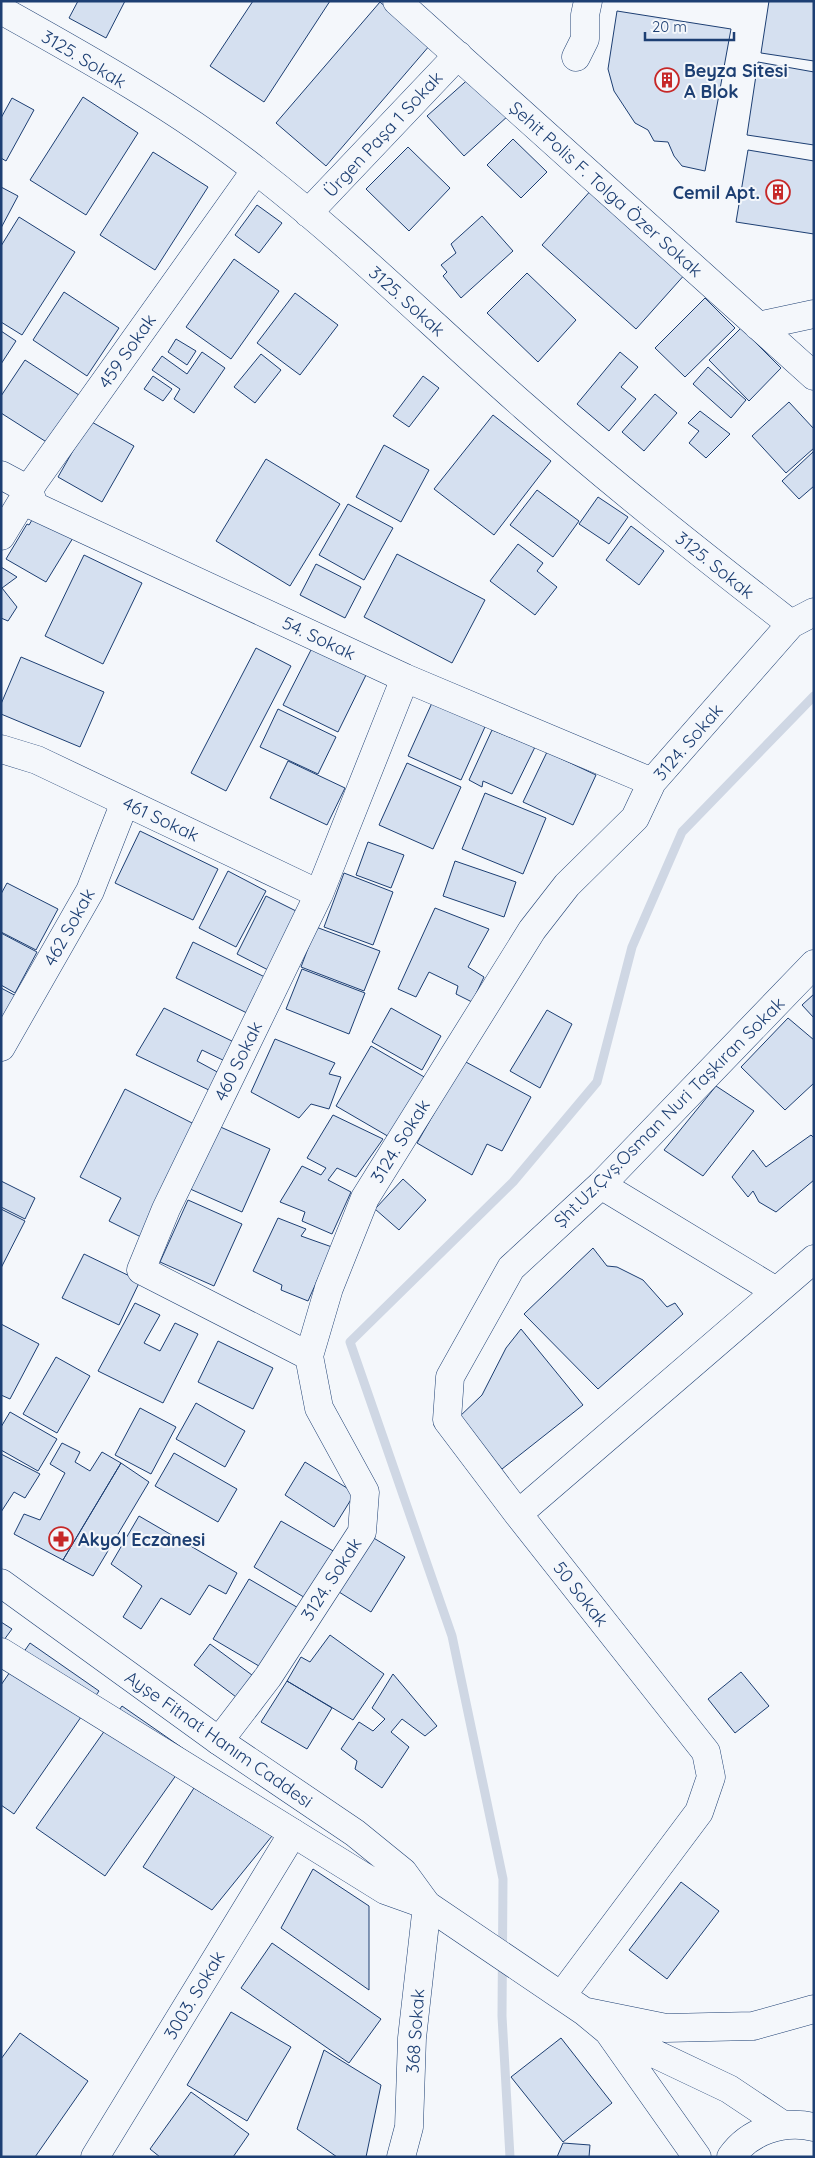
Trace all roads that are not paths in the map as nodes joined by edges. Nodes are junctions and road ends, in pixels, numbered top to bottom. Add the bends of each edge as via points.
1 (397, 1) edge
2 (588, 1) edge
3 (1, 10) edge
4 (458, 55) junction
5 (576, 57) dead end
6 (256, 170) junction
7 (308, 213) junction
8 (814, 314) edge
9 (758, 326) junction
10 (814, 376) edge
11 (1, 475) edge
12 (29, 490) junction
13 (1, 536) edge
14 (802, 618) edge
15 (405, 678) junction
16 (1, 748) edge
17 (652, 782) junction
18 (125, 802) junction
19 (320, 894) junction
20 (814, 964) edge
21 (1, 1047) edge
22 (601, 1185) junction
23 (814, 1258) edge
24 (776, 1291) junction
25 (309, 1356) junction
26 (518, 1514) junction
27 (1, 1583) edge
28 (1, 1652) edge
29 (219, 1741) junction
30 (293, 1833) junction
31 (427, 1905) junction
32 (562, 1995) junction
33 (814, 2009) edge
34 (585, 2012) junction
35 (608, 2032) junction
36 (803, 2122) edge
37 (95, 2157) edge
38 (401, 2157) edge
39 (697, 2157) edge
40 (731, 2157) edge

1 - 4 street, Şehit Polis F. Tolga Özer Sokak
2 - 5 street via 585,39
3 - 6 street, 3125. Sokak via 170,110
4 - 7 street, Ürgen Paşa 1 Sokak
4 - 9 street, Şehit Polis F. Tolga Özer Sokak
6 - 7 street, 3125. Sokak
6 - 12 street, 459 Sokak
7 - 14 street, 3125. Sokak via 526,408 695,550
8 - 9 street
9 - 10 street, Şehit Polis F. Tolga Özer Sokak
11 - 12 street, 54. Sokak
12 - 13 street, 459 Sokak
12 - 15 street, 54. Sokak via 34,506
14 - 17 street, 3124. Sokak
15 - 17 street, 54. Sokak
15 - 19 street, 460 Sokak
16 - 18 street, 461 Sokak via 37,760
17 - 25 street, 3124. Sokak via 635,818 567,885 532,930 365,1198 329,1288
18 - 19 street, 461 Sokak
18 - 21 street, 462 Sokak via 90,891
19 - 25 street, 460 Sokak via 166,1209 141,1270
20 - 22 street, Şht.Uz.Çvş.Osman Nuri Taşkıran Sokak
22 - 24 street
22 - 26 street, Şht.Uz.Çvş.Osman Nuri Taşkıran Sokak via 511,1268 450,1377 448,1420
23 - 24 street
24 - 26 street
25 - 29 street, 3124. Sokak via 318,1408 366,1492 362,1532 268,1677
26 - 32 street, 50 Sokak via 706,1752 710,1777 699,1812
27 - 29 street, Ayşe Fitnat Hanım Caddesi
28 - 30 street, Ayşe Fitnat Hanım Caddesi
29 - 31 street, Ayşe Fitnat Hanım Caddesi via 355,1833 403,1872
30 - 31 street, Ayşe Fitnat Hanım Caddesi via 385,1890
30 - 37 street, 3003. Sokak
31 - 32 street, Ayşe Fitnat Hanım Caddesi
31 - 38 street, 368 Sokak via 412,2038 409,2127
32 - 34 street, Ayşe Fitnat Hanım Caddesi
33 - 34 street via 753,2026 666,2028
34 - 35 street, Ayşe Fitnat Hanım Caddesi
35 - 36 street, Ayşe Fitnat Hanım Caddesi
35 - 39 street, Ayşe Fitnat Hanım Caddesi
36 - 40 street via 758,2133 737,2148

